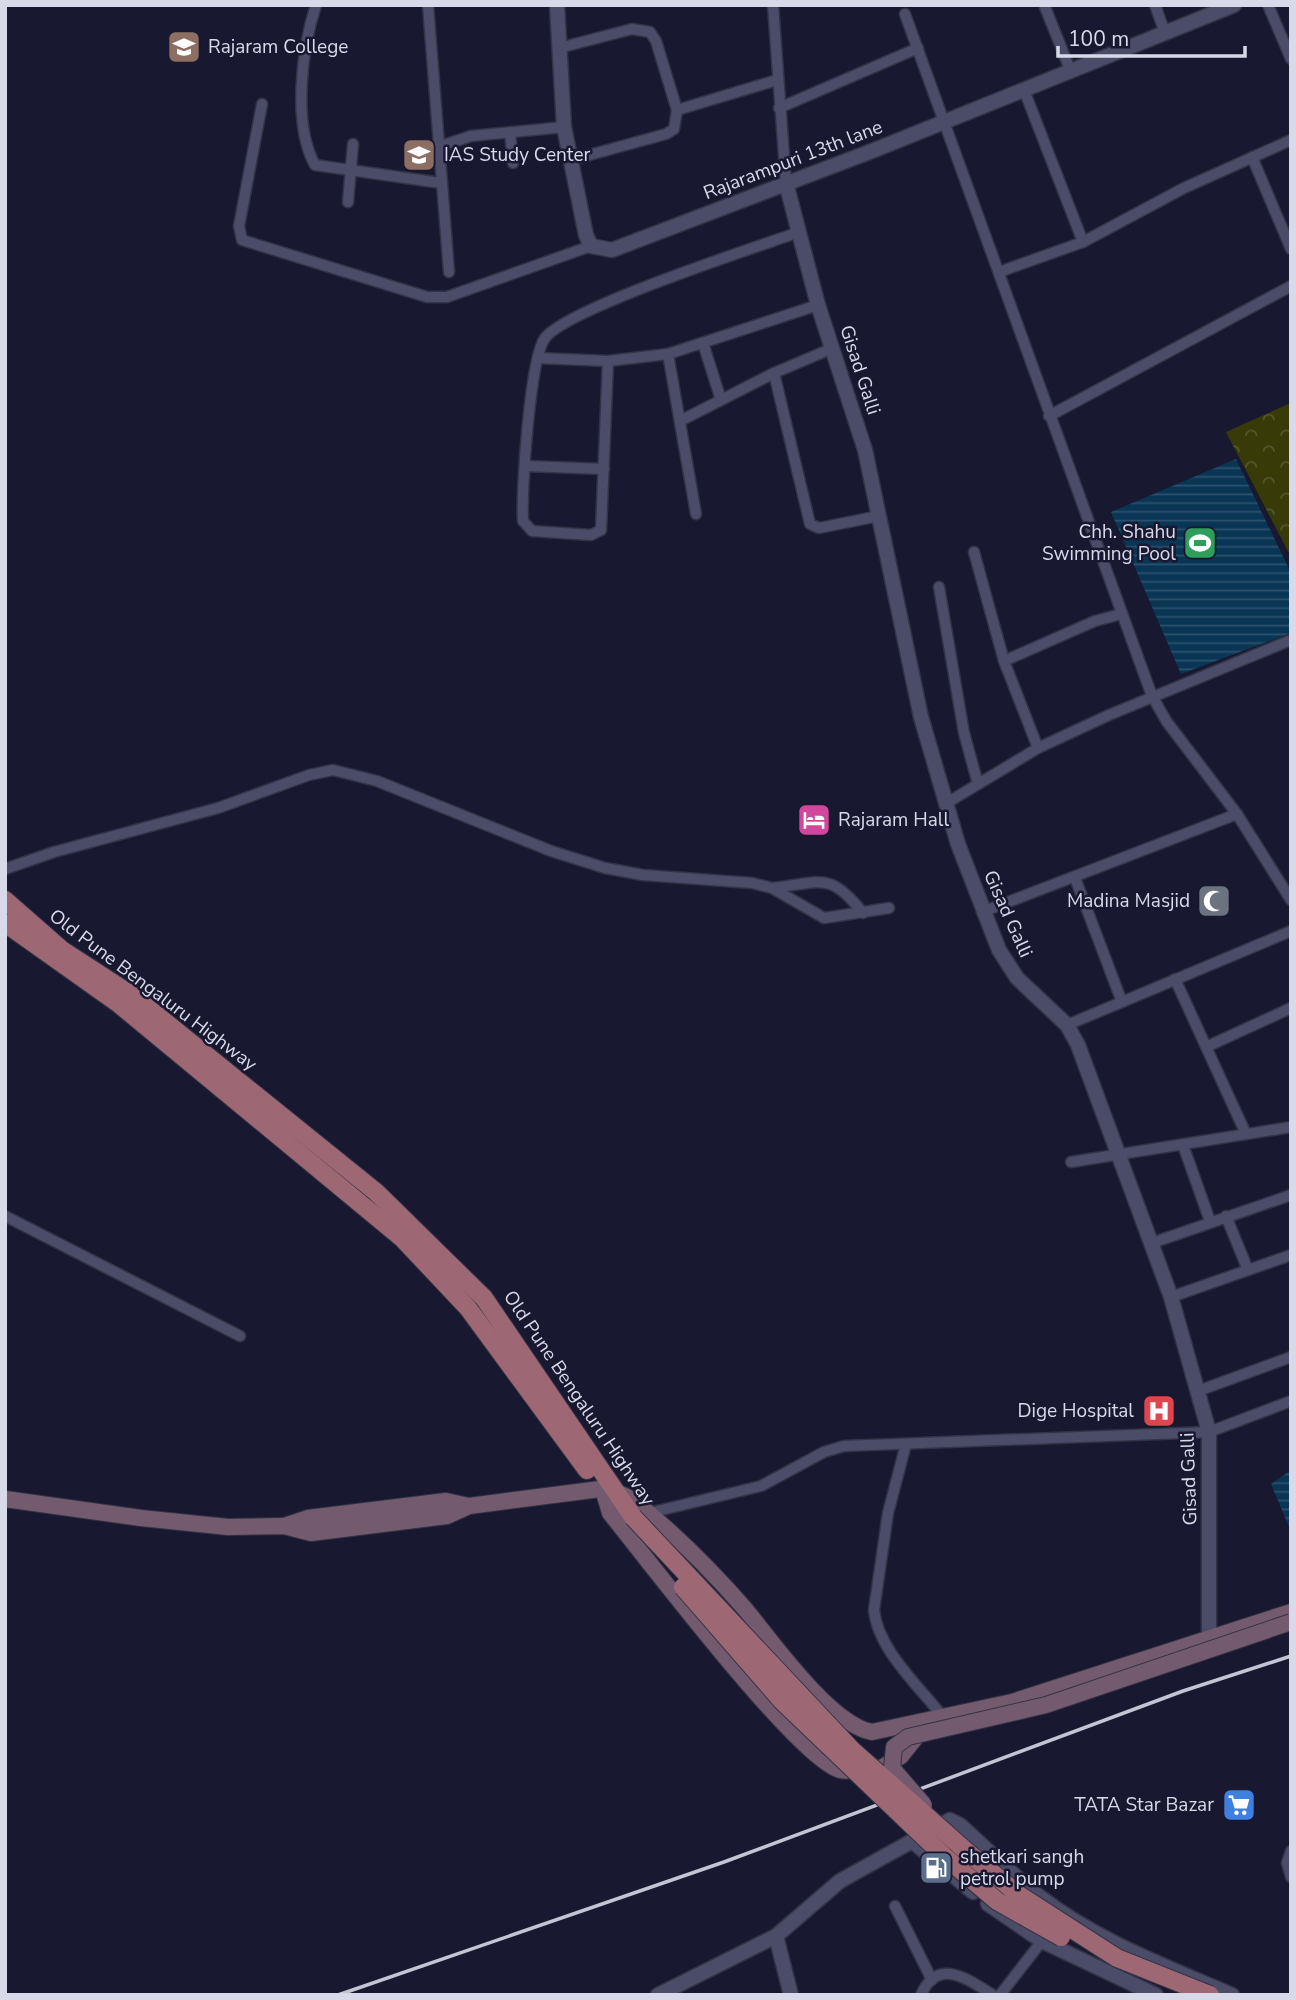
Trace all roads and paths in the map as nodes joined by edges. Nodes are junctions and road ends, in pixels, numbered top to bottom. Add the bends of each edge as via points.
1 (316, 5) edge
2 (428, 5) edge
3 (557, 5) edge
4 (772, 5) edge
5 (1155, 5) edge
6 (1234, 5) edge
7 (1268, 5) edge
8 (1045, 7) edge
9 (905, 14) dead end
10 (1165, 33) junction
11 (559, 48) junction
12 (918, 48) junction
13 (1291, 59) edge
14 (1071, 72) junction
15 (777, 80) junction
16 (1024, 90) junction
17 (262, 104) dead end
18 (779, 108) junction
19 (677, 110) junction
20 (944, 121) junction
21 (564, 127) junction
22 (510, 132) junction
23 (1291, 140) edge
24 (353, 144) dead end
25 (441, 146) junction
26 (1252, 157) junction
27 (571, 160) junction
28 (513, 163) dead end
29 (351, 170) junction
30 (441, 183) junction
31 (786, 183) junction
32 (348, 202) dead end
33 (799, 232) junction
34 (1083, 242) junction
35 (590, 246) junction
36 (1291, 249) edge
37 (449, 272) dead end
38 (999, 272) junction
39 (1291, 286) edge
40 (818, 305) junction
41 (703, 342) junction
42 (833, 348) junction
43 (668, 354) junction
44 (538, 358) junction
45 (608, 361) junction
46 (775, 373) junction
47 (721, 400) junction
48 (1049, 416) junction
49 (680, 421) junction
50 (525, 466) junction
51 (604, 470) junction
52 (696, 514) dead end
53 (878, 516) junction
54 (974, 552) dead end
55 (939, 587) dead end
56 (1121, 614) junction
57 (1291, 640) edge
58 (1004, 661) junction
59 (1152, 696) junction
60 (1038, 748) junction
61 (978, 784) junction
62 (946, 804) junction
63 (1237, 814) junction
64 (5, 869) edge
65 (1075, 878) junction
66 (772, 888) junction
67 (5, 900) edge
68 (1291, 900) edge
69 (889, 908) dead end
70 (982, 912) junction
71 (863, 913) junction
72 (6, 926) edge
73 (1291, 931) edge
74 (1175, 979) junction
75 (1122, 1002) junction
76 (1291, 1008) edge
77 (1067, 1025) junction
78 (1206, 1047) junction
79 (1291, 1127) edge
80 (1247, 1134) junction
81 (1183, 1145) junction
82 (1119, 1155) junction
83 (1071, 1162) dead end
84 (1291, 1195) edge
85 (5, 1216) edge
86 (1226, 1216) junction
87 (1210, 1221) junction
88 (1152, 1243) junction
89 (1291, 1255) edge
90 (1248, 1270) junction
91 (1171, 1297) junction
92 (240, 1336) dead end
93 (1291, 1357) edge
94 (1199, 1391) junction
95 (1291, 1401) edge
96 (1209, 1432) junction
97 (906, 1444) junction
98 (607, 1490) junction
99 (5, 1499) edge
100 (636, 1518) junction
101 (1291, 1612) edge
102 (1291, 1622) edge
103 (1209, 1637) junction
104 (936, 1718) junction
105 (931, 1821) junction
106 (912, 1841) junction
107 (1291, 1850) edge
108 (1291, 1877) edge
109 (895, 1906) dead end
110 (776, 1936) junction
111 (1042, 1941) junction
112 (932, 1980) junction
113 (658, 1995) edge
114 (791, 1995) edge
115 (921, 1995) edge
116 (993, 1995) edge
117 (1000, 1995) edge
118 (1156, 1995) edge
119 (1177, 1995) edge
120 (1210, 1995) edge
121 (1232, 1995) edge

1 - 29 street via 302,65 308,149 315,165
2 - 25 street
3 - 11 street
4 - 15 street
5 - 10 street
6 - 10 street, Rajarampuri 13th lane
7 - 13 street
8 - 14 street
9 - 12 street
10 - 14 street, Rajarampuri 13th lane
11 - 19 street via 632,29 650,32
11 - 21 street
12 - 18 street
12 - 20 street
14 - 16 street, Rajarampuri 13th lane
15 - 18 street
15 - 19 street
16 - 20 street, Rajarampuri 13th lane
16 - 34 street
17 - 35 street via 239,226 242,240 428,297 447,297
18 - 31 street
19 - 27 street via 674,129 666,134
20 - 31 street, Rajarampuri 13th lane
20 - 38 street
21 - 22 street
21 - 27 street
22 - 25 street via 471,136
22 - 28 street
23 - 26 street
24 - 29 street
25 - 30 street
26 - 34 street
26 - 36 street
27 - 35 street
29 - 30 street
29 - 32 street
30 - 37 street
31 - 33 street, Gisad Galli
31 - 35 street, Rajarampuri 13th lane via 625,248
33 - 40 street, Gisad Galli
33 - 44 street via 586,313 544,339
34 - 38 street
38 - 48 street
39 - 48 street
40 - 41 street
40 - 42 street, Gisad Galli
41 - 43 street
41 - 47 street
42 - 46 street
42 - 53 street, Gisad Galli via 865,450
43 - 45 street
43 - 49 street
44 - 45 street
44 - 50 street
45 - 51 street
46 - 47 street
46 - 53 street via 810,524 819,528
47 - 49 street
48 - 56 street
49 - 52 street
50 - 51 street
50 - 51 street via 522,513 526,527 591,535 603,524
53 - 62 street, Gisad Galli via 921,717
54 - 58 street
55 - 61 street via 964,733
56 - 58 street
56 - 59 street
57 - 59 street
58 - 60 street
59 - 60 street
59 - 63 street
60 - 61 street
61 - 62 street
62 - 70 street, Gisad Galli
63 - 65 street
63 - 68 street
64 - 66 street via 333,771 377,781 605,868
65 - 70 street
65 - 75 street
66 - 71 street via 824,918
66 - 71 street via 830,882 844,890
67 - 98 main road, Old Pune Bengaluru Highway via 62,950 133,996 376,1192 484,1298 587,1448
69 - 71 street
70 - 77 street, Gisad Galli via 1017,978
72 - 98 main road, Old Pune Bengaluru Highway via 119,1004 402,1238 468,1308
73 - 74 street
74 - 75 street
74 - 78 street
75 - 77 street
76 - 78 street
77 - 82 street, Gisad Galli
78 - 80 street
79 - 80 street
80 - 81 street
81 - 82 street
81 - 87 street
82 - 83 street
82 - 88 street, Gisad Galli
84 - 86 street
85 - 92 street
86 - 87 street
86 - 90 street
87 - 88 street
88 - 91 street, Gisad Galli
89 - 90 street
90 - 91 street
91 - 94 street, Gisad Galli
93 - 94 street
94 - 96 street, Gisad Galli
95 - 96 street
96 - 97 street
96 - 103 street, Gisad Galli
97 - 100 street via 844,1446 761,1486
97 - 104 street via 888,1513 875,1624
98 - 99 main road via 469,1506 446,1501 308,1518 284,1526 228,1527
98 - 100 main road, Old Pune Bengaluru Highway
98 - 104 main road via 610,1513 757,1695 824,1761 841,1770 883,1768
100 - 104 main road via 689,1548 798,1674 848,1723 872,1732
100 - 105 main road, Old Pune Bengaluru Highway, bridge via 852,1750
100 - 119 main road, Old Pune Bengaluru Highway, bridge via 782,1701 945,1857 997,1901 1109,1965
101 - 103 main road
102 - 105 main road, bridge via 1046,1705 908,1737 894,1747 892,1768 924,1805
103 - 104 main road via 1012,1702
105 - 120 main road, Old Pune Bengaluru Highway, bridge via 1061,1925 1117,1958
106 - 110 street via 840,1881
106 - 111 street via 986,1903
106 - 121 street via 944,1821 954,1822 1042,1898 1117,1945
107 - 108 street via 1287,1863
109 - 112 street
110 - 113 street
110 - 114 street
111 - 117 street
111 - 118 street
112 - 115 street
112 - 116 street via 960,1974

